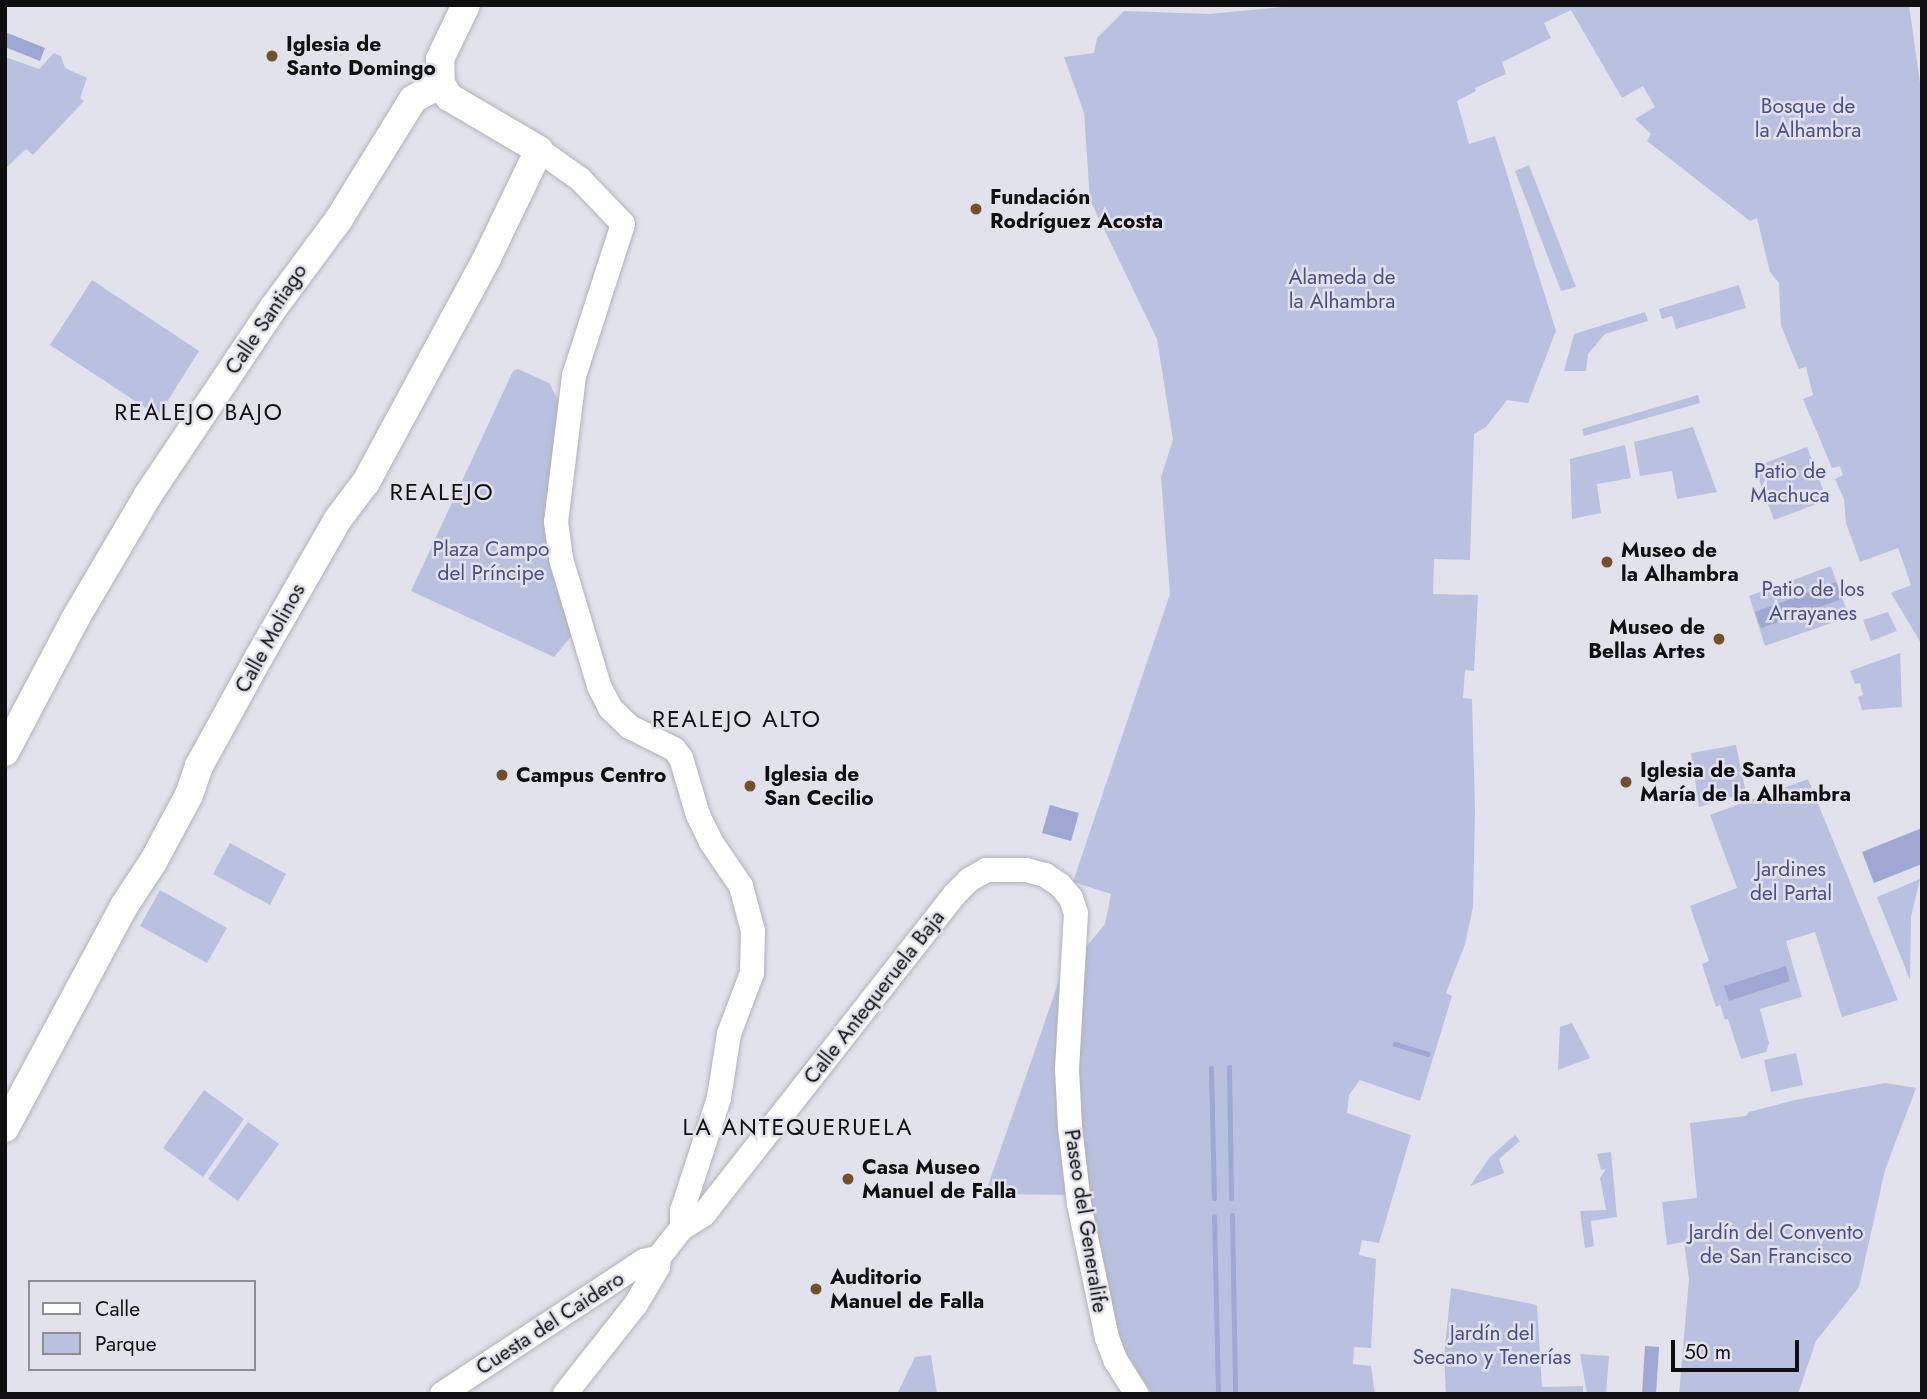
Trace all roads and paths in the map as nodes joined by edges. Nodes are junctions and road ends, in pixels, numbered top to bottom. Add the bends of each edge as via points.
1 (466, 5) edge
2 (441, 84) junction
3 (539, 150) junction
4 (5, 752) edge
5 (1076, 914) joint
6 (5, 1128) edge
7 (682, 1228) junction
8 (659, 1257) junction
9 (442, 1394) edge
10 (565, 1394) edge
11 (1137, 1394) edge

1 - 2 main road via 440,59
2 - 3 main road via 449,97
2 - 4 main road, Calle Santiago via 413,99 339,219 148,495
3 - 6 main road, Calle Molinos via 486,260 366,482 338,519 265,646 153,862 124,906
3 - 7 street via 580,179 623,224 575,369 556,522 561,559 610,708 630,727 662,741 681,758 698,815 741,886 753,931 752,973 729,1034 719,1098 682,1211
5 - 7 street, Calle Antequeruela Baja via 1071,898 1045,875 1006,868 986,870 969,880 704,1213
5 - 11 street, Paseo del Generalife via 1067,1069 1079,1204 1107,1338
7 - 8 street, Calle Antequeruela Baja
8 - 9 street, Cuesta del Caidero via 644,1261
8 - 10 street via 636,1304

